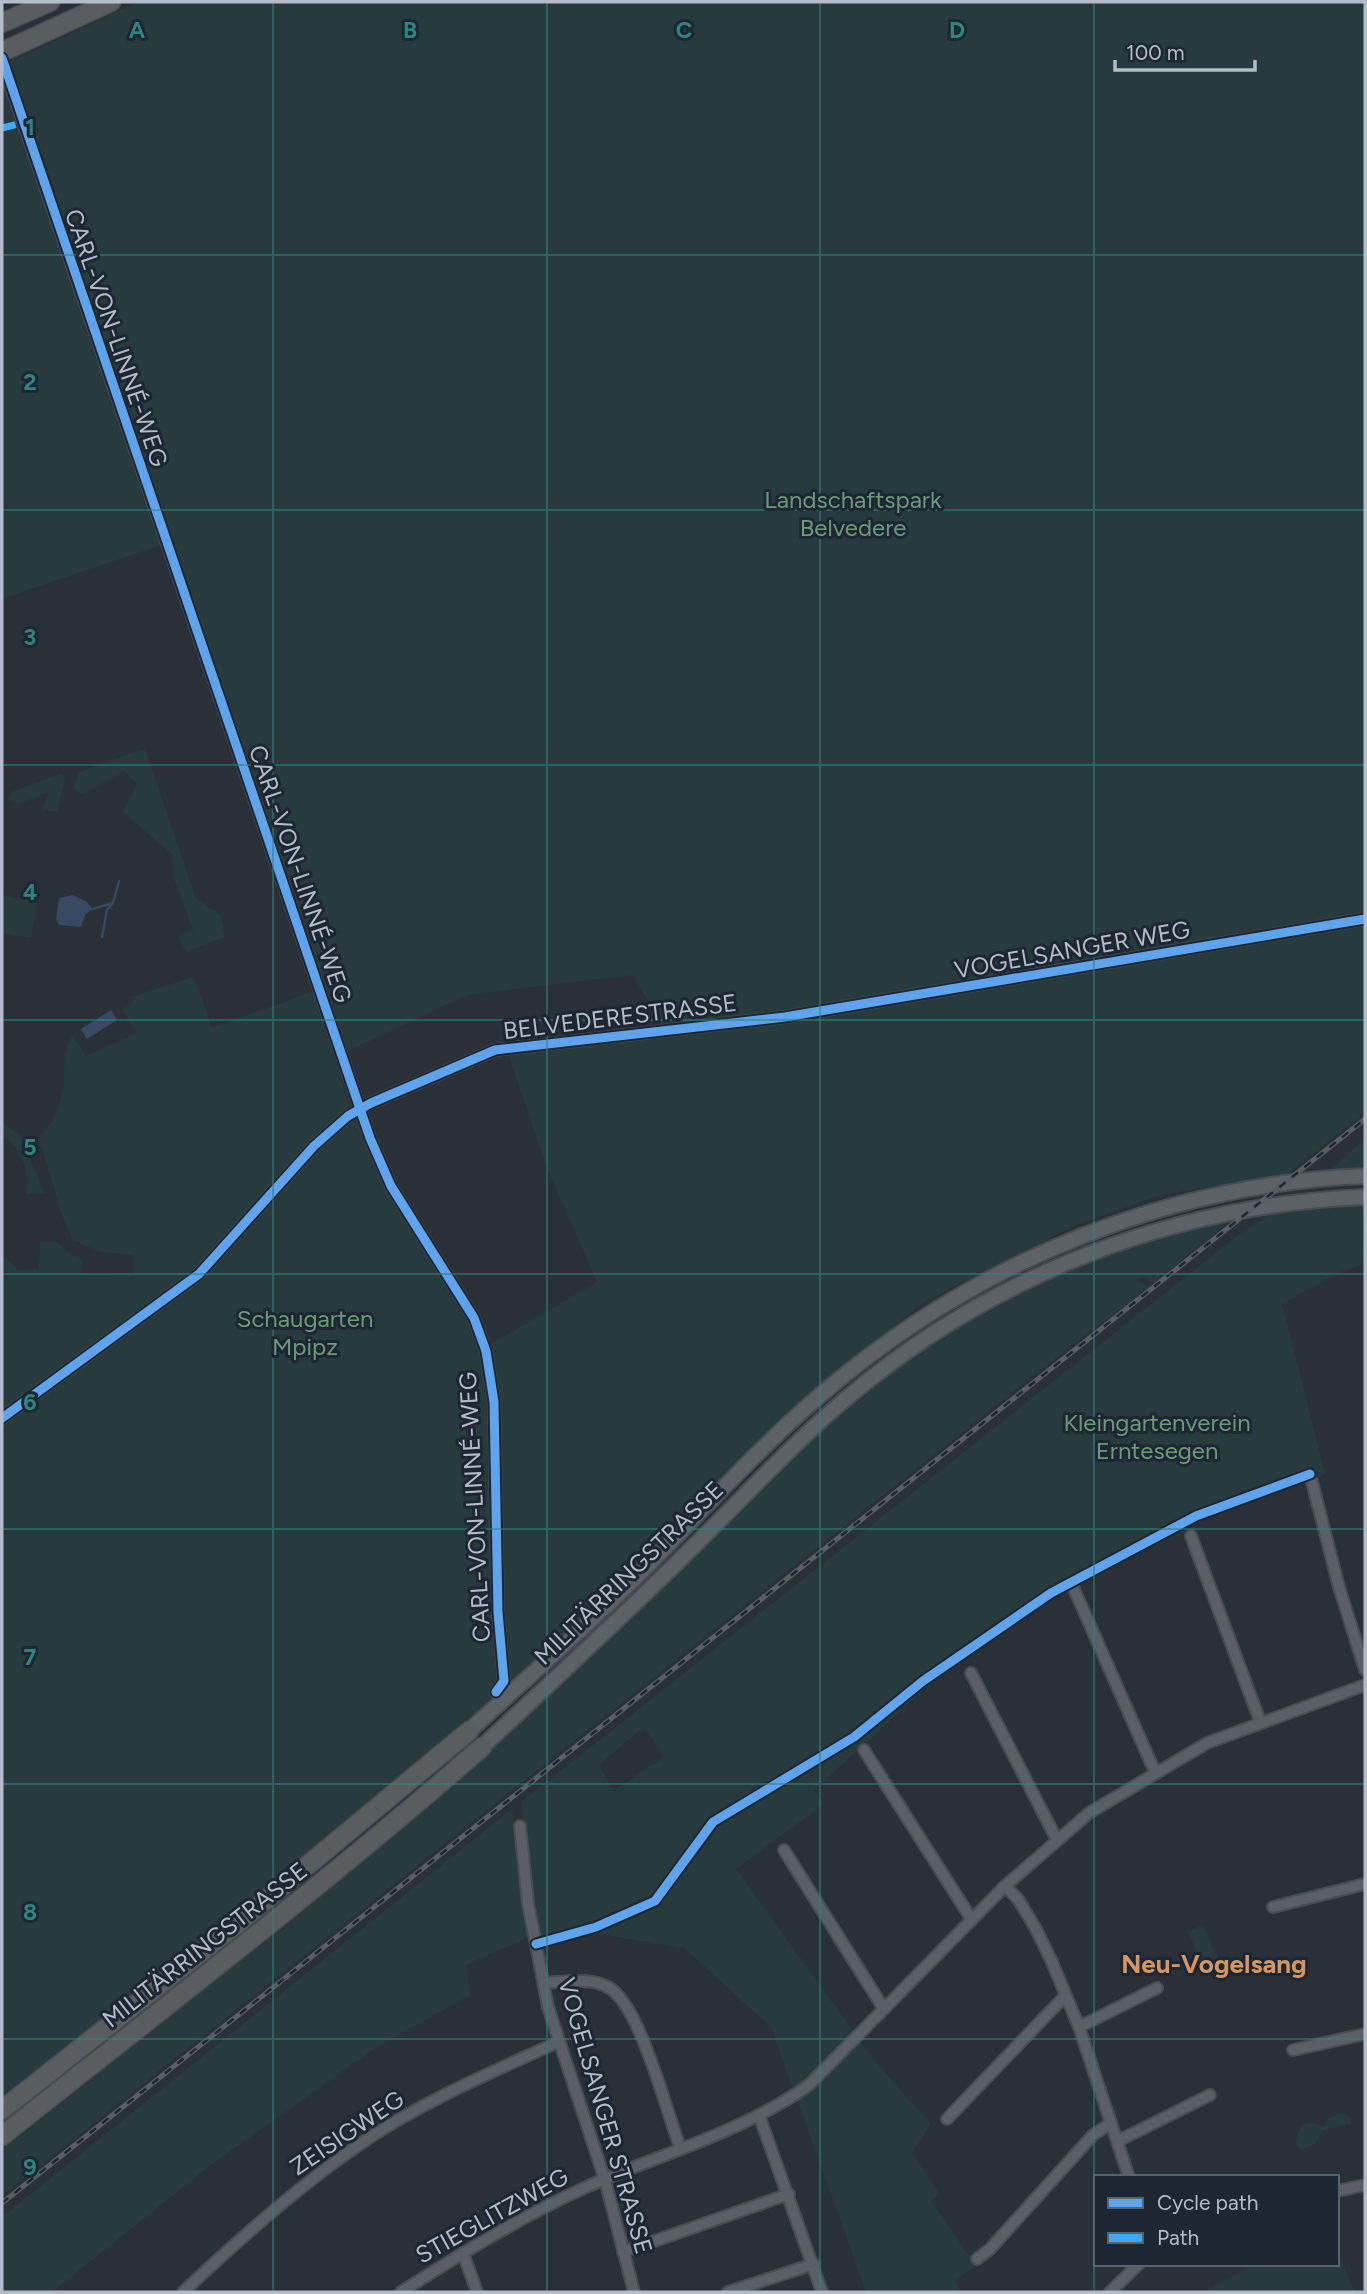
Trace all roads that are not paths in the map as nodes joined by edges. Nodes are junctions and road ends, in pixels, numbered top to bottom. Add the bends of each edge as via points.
1 (50, 2) edge
2 (111, 2) edge
3 (2, 23) edge
4 (3, 59) edge
5 (1365, 919) edge
6 (785, 1017) joint
7 (360, 1108) junction
8 (1365, 1176) edge
9 (1365, 1196) edge
10 (2, 1418) edge
11 (1312, 1482) dead end
12 (1191, 1536) dead end
13 (1074, 1589) dead end
14 (1365, 1670) edge
15 (971, 1673) dead end
16 (1365, 1685) edge
17 (496, 1692) dead end
18 (1260, 1721) junction
19 (469, 1731) joint
20 (482, 1747) joint
21 (864, 1750) dead end
22 (1155, 1772) junction
23 (520, 1826) dead end
24 (1057, 1840) junction
25 (784, 1850) dead end
26 (1365, 1884) edge
27 (1005, 1886) junction
28 (1273, 1907) dead end
29 (972, 1920) junction
30 (544, 1983) junction
31 (1157, 1987) dead end
32 (1064, 1997) junction
33 (884, 2009) junction
34 (1079, 2027) junction
35 (1365, 2034) edge
36 (558, 2042) junction
37 (1293, 2050) dead end
38 (1210, 2095) dead end
39 (2, 2110) edge
40 (759, 2115) junction
41 (947, 2119) dead end
42 (1111, 2123) junction
43 (2, 2136) edge
44 (1118, 2141) junction
45 (680, 2147) junction
46 (1128, 2175) edge
47 (605, 2180) junction
48 (1365, 2185) edge
49 (1339, 2191) edge
50 (789, 2194) junction
51 (623, 2252) junction
52 (463, 2253) junction
53 (977, 2259) dead end
54 (814, 2264) junction
55 (1137, 2266) edge
56 (183, 2292) edge
57 (401, 2292) edge
58 (477, 2292) edge
59 (634, 2292) edge
60 (728, 2292) edge
61 (822, 2292) edge
62 (1110, 2292) edge

1 - 3 highway
2 - 4 highway
4 - 7 street, CARL-VON-LINNÉ-WEG
5 - 6 street, VOGELSANGER WEG
6 - 7 street, BELVEDERESTRASSE via 495,1050
7 - 10 street, BELVEDERESTRASSE via 322,1139 199,1274
7 - 17 street, CARL-VON-LINNÉ-WEG via 391,1186 474,1318 486,1351 494,1402 498,1612 504,1681
8 - 19 main road, MILITÄRRINGSTRASSE via 1266,1185 1137,1216 1033,1255 924,1316 790,1423 624,1589
9 - 20 main road, MILITÄRRINGSTRASSE via 1262,1205 1142,1234 1039,1273 933,1332 821,1421
11 - 14 street
12 - 18 street
13 - 22 street
15 - 24 street
16 - 18 street, STIEGLITZWEG
18 - 22 street, STIEGLITZWEG
19 - 39 highway, MILITÄRRINGSTRASSE via 236,1925
20 - 43 highway, MILITÄRRINGSTRASSE via 253,1940
21 - 29 street
22 - 24 street, STIEGLITZWEG via 1089,1813
23 - 30 street, VOGELSANGER STRASSE via 528,1903
24 - 27 street, STIEGLITZWEG
25 - 33 street
26 - 28 street
27 - 29 street, STIEGLITZWEG
27 - 32 street via 1036,1929
29 - 33 street, STIEGLITZWEG
30 - 36 street, VOGELSANGER STRASSE
30 - 45 street via 600,1983 620,1997 638,2028
31 - 34 street
32 - 34 street
32 - 41 street
33 - 40 street, STIEGLITZWEG via 809,2085
34 - 42 street
35 - 37 street
36 - 47 street, VOGELSANGER STRASSE
36 - 56 street, ZEISIGWEG via 470,2082 373,2135 262,2220
38 - 44 street
40 - 45 street, STIEGLITZWEG
40 - 50 street
42 - 44 street
42 - 53 street via 1093,2135
44 - 46 street
45 - 47 street, STIEGLITZWEG
47 - 51 street, VOGELSANGER STRASSE
47 - 52 street, STIEGLITZWEG via 552,2203
48 - 49 street
50 - 51 street
50 - 54 street
51 - 59 street, VOGELSANGER STRASSE
52 - 57 street, STIEGLITZWEG
52 - 58 street
54 - 60 street
54 - 61 street
55 - 62 street

